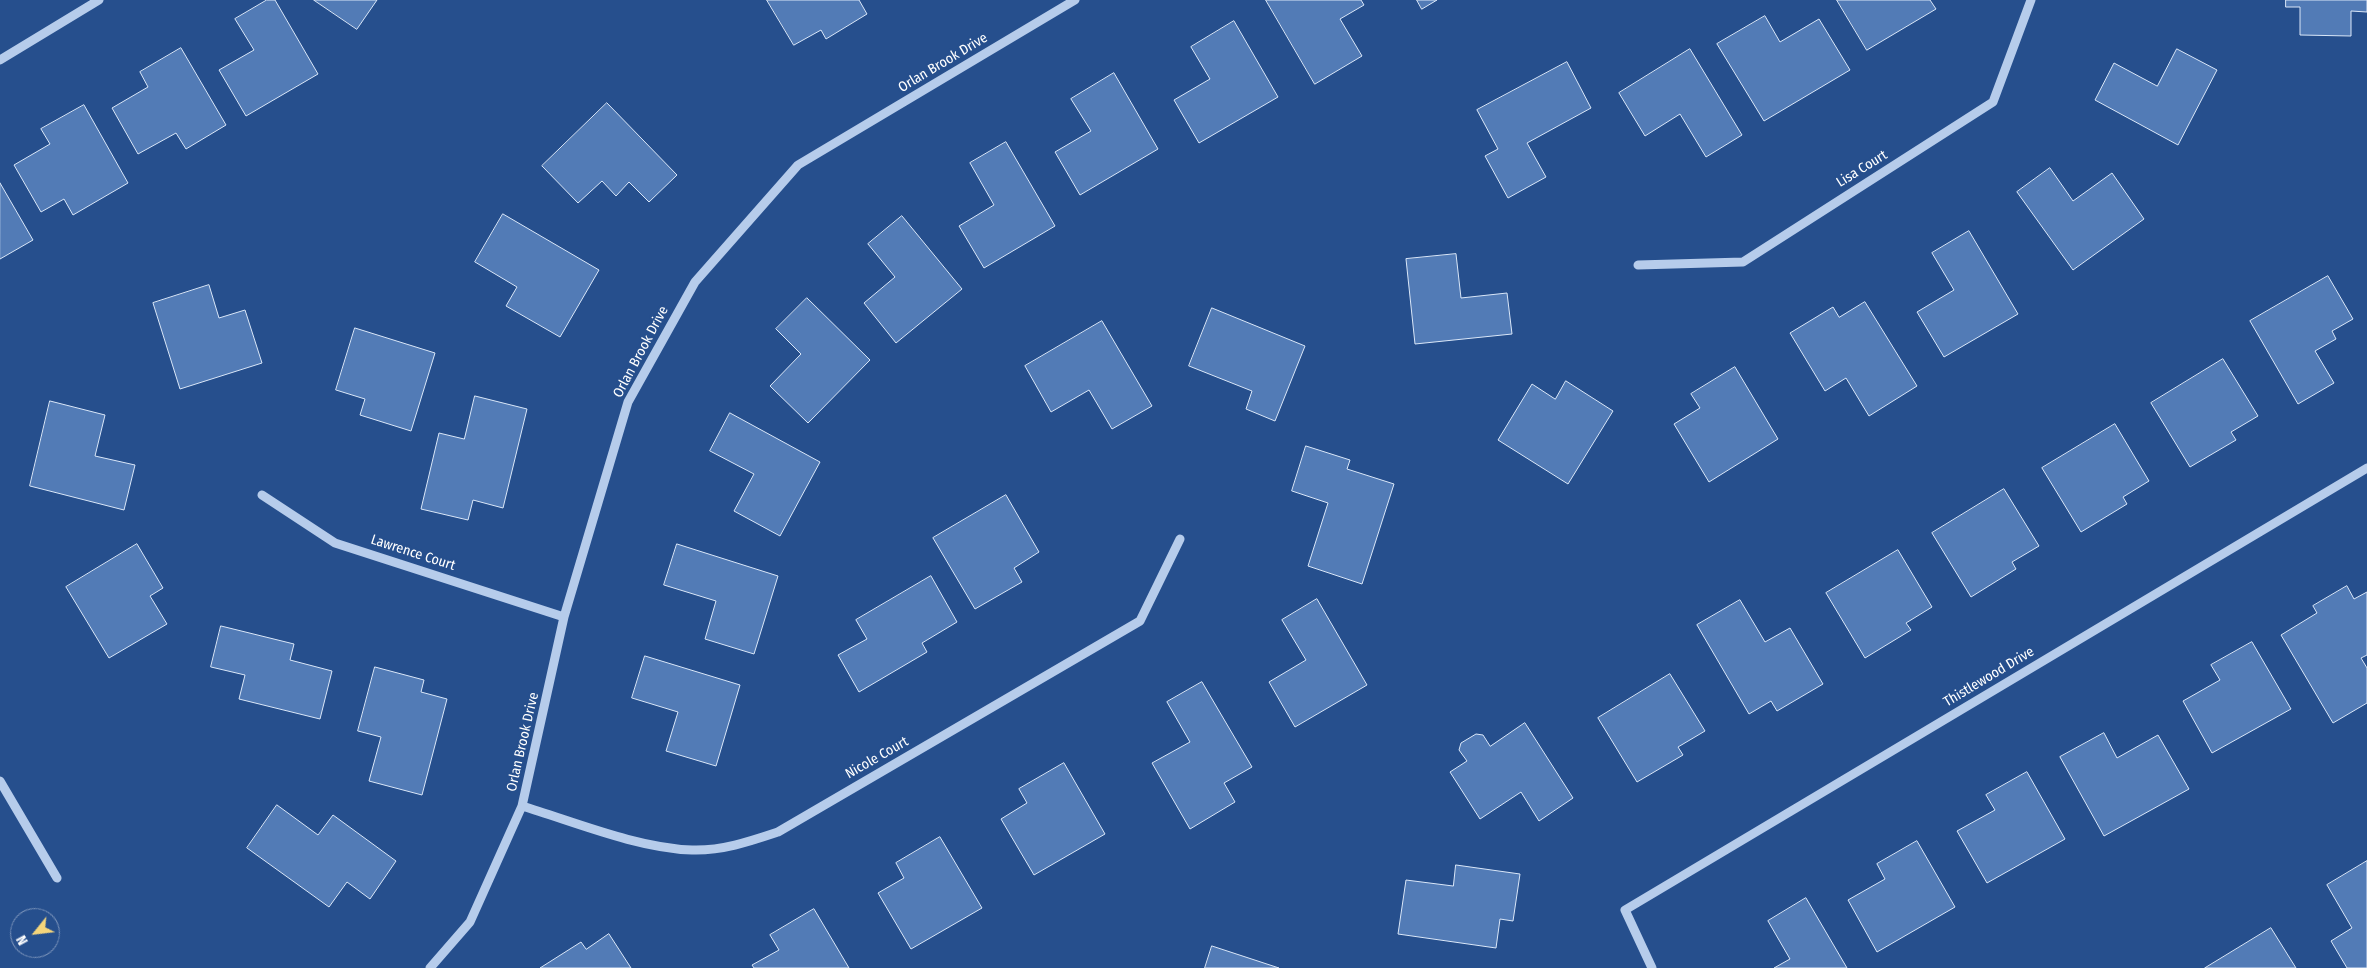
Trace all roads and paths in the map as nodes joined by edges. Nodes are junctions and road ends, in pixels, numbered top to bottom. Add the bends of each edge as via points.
1 (99, 0) edge
2 (1075, 0) edge
3 (2032, 0) edge
4 (0, 60) edge
5 (1638, 265) dead end
6 (2367, 468) edge
7 (262, 495) dead end
8 (1180, 539) dead end
9 (564, 617) junction
10 (0, 781) edge
11 (522, 806) junction
12 (58, 878) dead end
13 (430, 968) edge
14 (1652, 968) edge

1 - 4 street
2 - 9 street, Orlan Brook Drive via 798,165 695,282 628,402
3 - 5 street, Lisa Court via 1994,102 1742,262
6 - 14 street, Thistlewood Drive via 1625,910
7 - 9 street, Lawrence Court via 335,543
8 - 11 street, Nicole Court via 1140,621 778,832 738,845 693,850 640,842
9 - 11 street, Orlan Brook Drive
10 - 12 street
11 - 13 street, Orlan Brook Drive via 470,922

